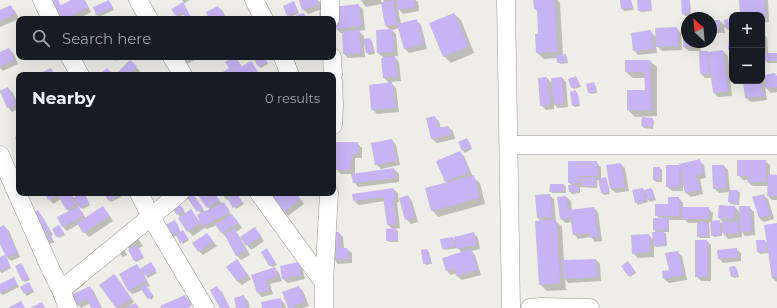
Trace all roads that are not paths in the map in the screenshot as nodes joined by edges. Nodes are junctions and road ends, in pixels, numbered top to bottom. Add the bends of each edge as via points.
1 (42, 0) edge
2 (138, 0) edge
3 (254, 0) edge
4 (330, 0) edge
5 (506, 0) edge
6 (50, 16) edge
7 (147, 16) edge
8 (262, 16) edge
9 (330, 16) edge
10 (72, 60) edge
11 (174, 60) edge
12 (284, 60) edge
13 (332, 60) edge
14 (78, 72) edge
15 (181, 72) edge
16 (289, 72) edge
17 (333, 72) edge
18 (508, 145) junction
19 (777, 145) edge
20 (0, 155) edge
21 (16, 191) edge
22 (18, 196) edge
23 (140, 196) edge
24 (176, 196) edge
25 (261, 196) edge
26 (329, 196) edge
27 (151, 217) junction
28 (324, 283) junction
29 (61, 290) junction
30 (68, 308) edge
31 (205, 308) edge
32 (324, 308) edge
33 (511, 308) edge
34 (530, 308) edge
35 (590, 308) edge

1 - 6 street
2 - 7 street
3 - 8 street
4 - 9 street
5 - 18 street
10 - 14 street
11 - 15 street
12 - 16 street
13 - 17 street
18 - 19 street
18 - 33 street
20 - 21 street
22 - 29 street
23 - 27 street
24 - 27 street
25 - 28 street
26 - 28 street
27 - 29 street
27 - 31 street
28 - 32 street
29 - 30 street
34 - 35 street

